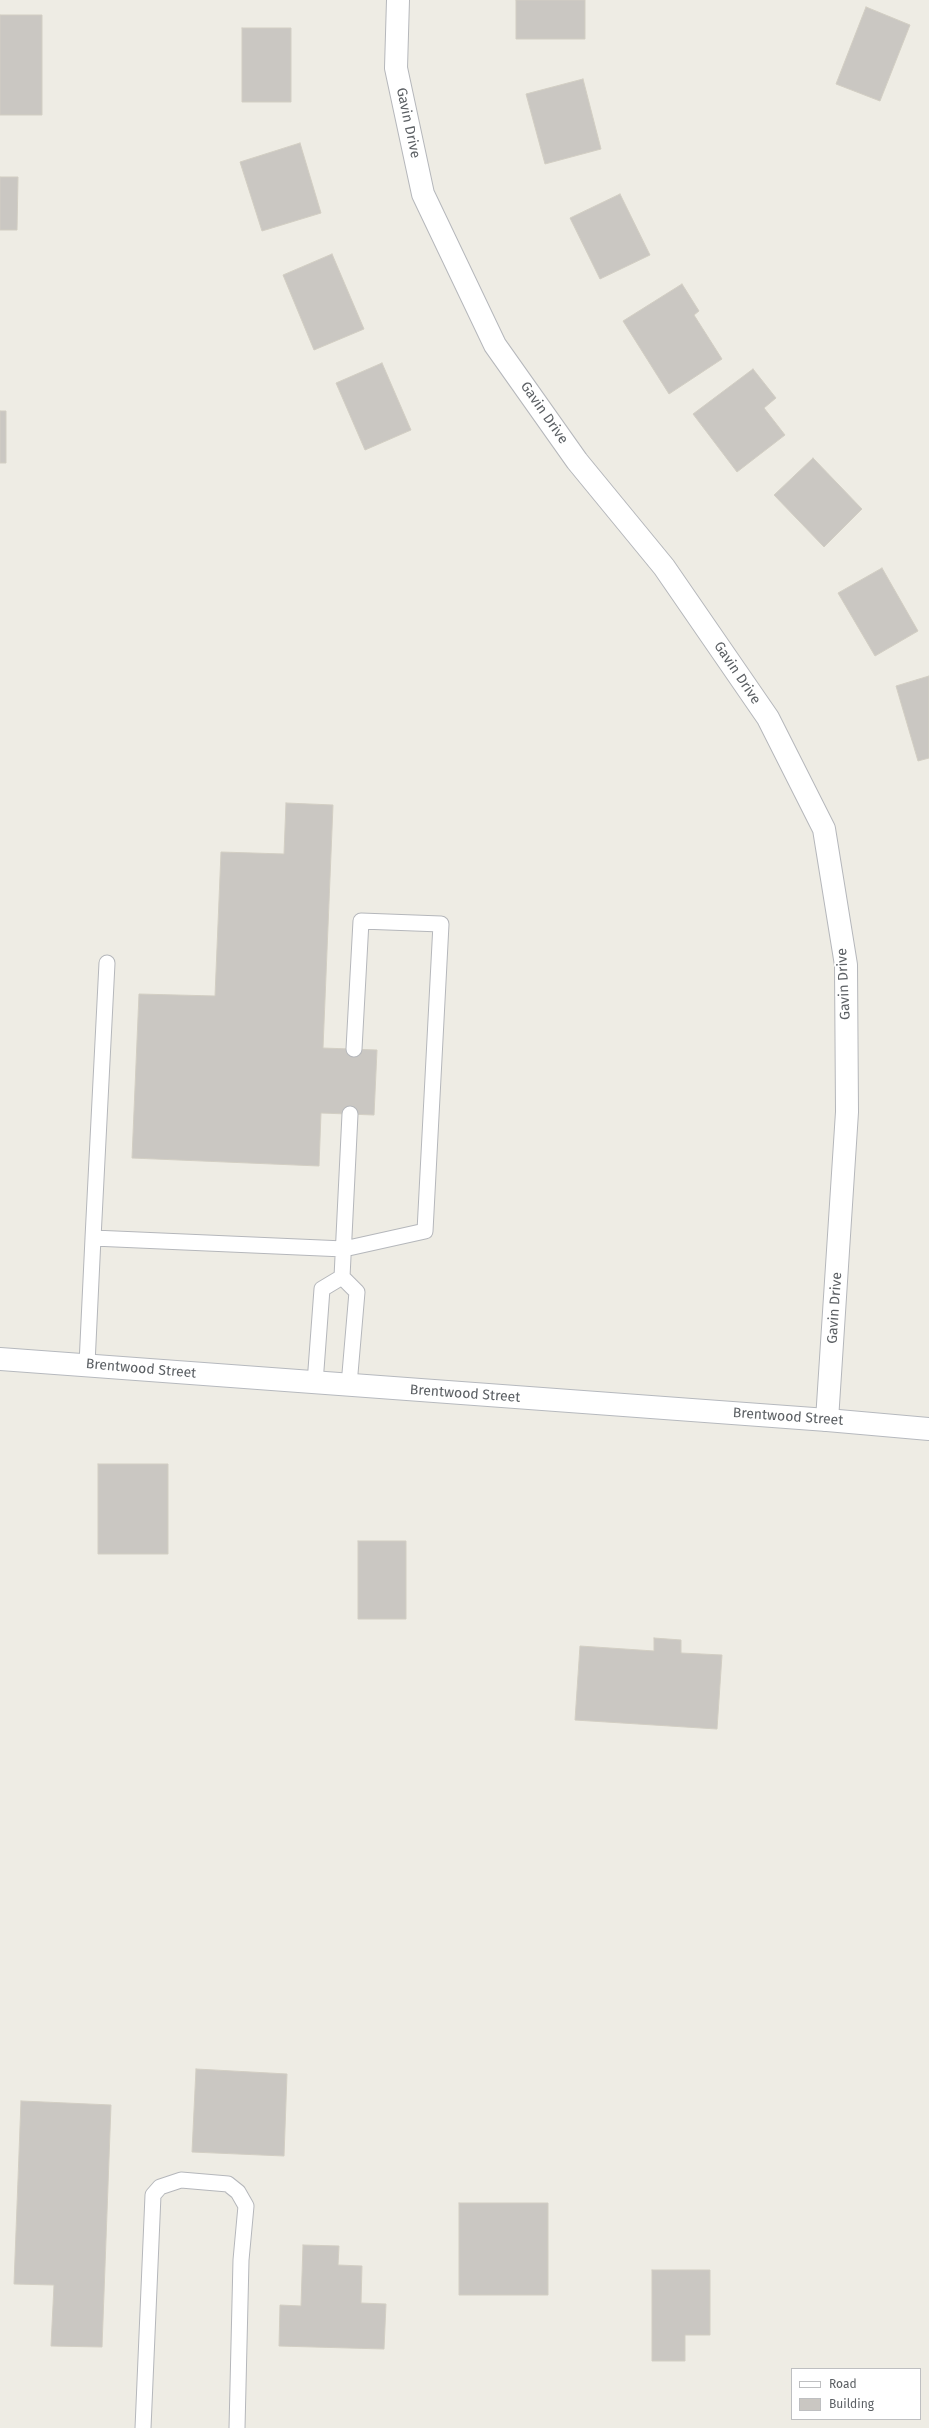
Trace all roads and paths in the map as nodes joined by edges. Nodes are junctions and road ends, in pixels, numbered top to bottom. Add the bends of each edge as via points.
1 (398, 0) edge
2 (107, 963) dead end
3 (354, 1049) dead end
4 (350, 1114) dead end
5 (93, 1238) junction
6 (344, 1249) junction
7 (342, 1277) junction
8 (0, 1359) edge
9 (87, 1364) junction
10 (315, 1383) junction
11 (349, 1385) junction
12 (827, 1420) junction
13 (929, 1429) edge
14 (143, 2428) edge
15 (237, 2428) edge

1 - 12 street, Gavin Drive via 396,68 423,194 495,345 577,461 664,567 768,718 824,829 846,965 847,1105
2 - 5 lane
3 - 6 lane via 360,921 441,924 425,1231
4 - 6 lane
5 - 6 lane
5 - 9 lane
6 - 7 lane
7 - 10 lane via 322,1289
7 - 11 lane via 357,1292
8 - 9 street, Brentwood Street
9 - 10 street, Brentwood Street
10 - 11 street, Brentwood Street
11 - 12 street, Brentwood Street
12 - 13 street, Brentwood Street
14 - 15 lane via 153,2195 160,2187 181,2180 228,2184 238,2192 246,2206

